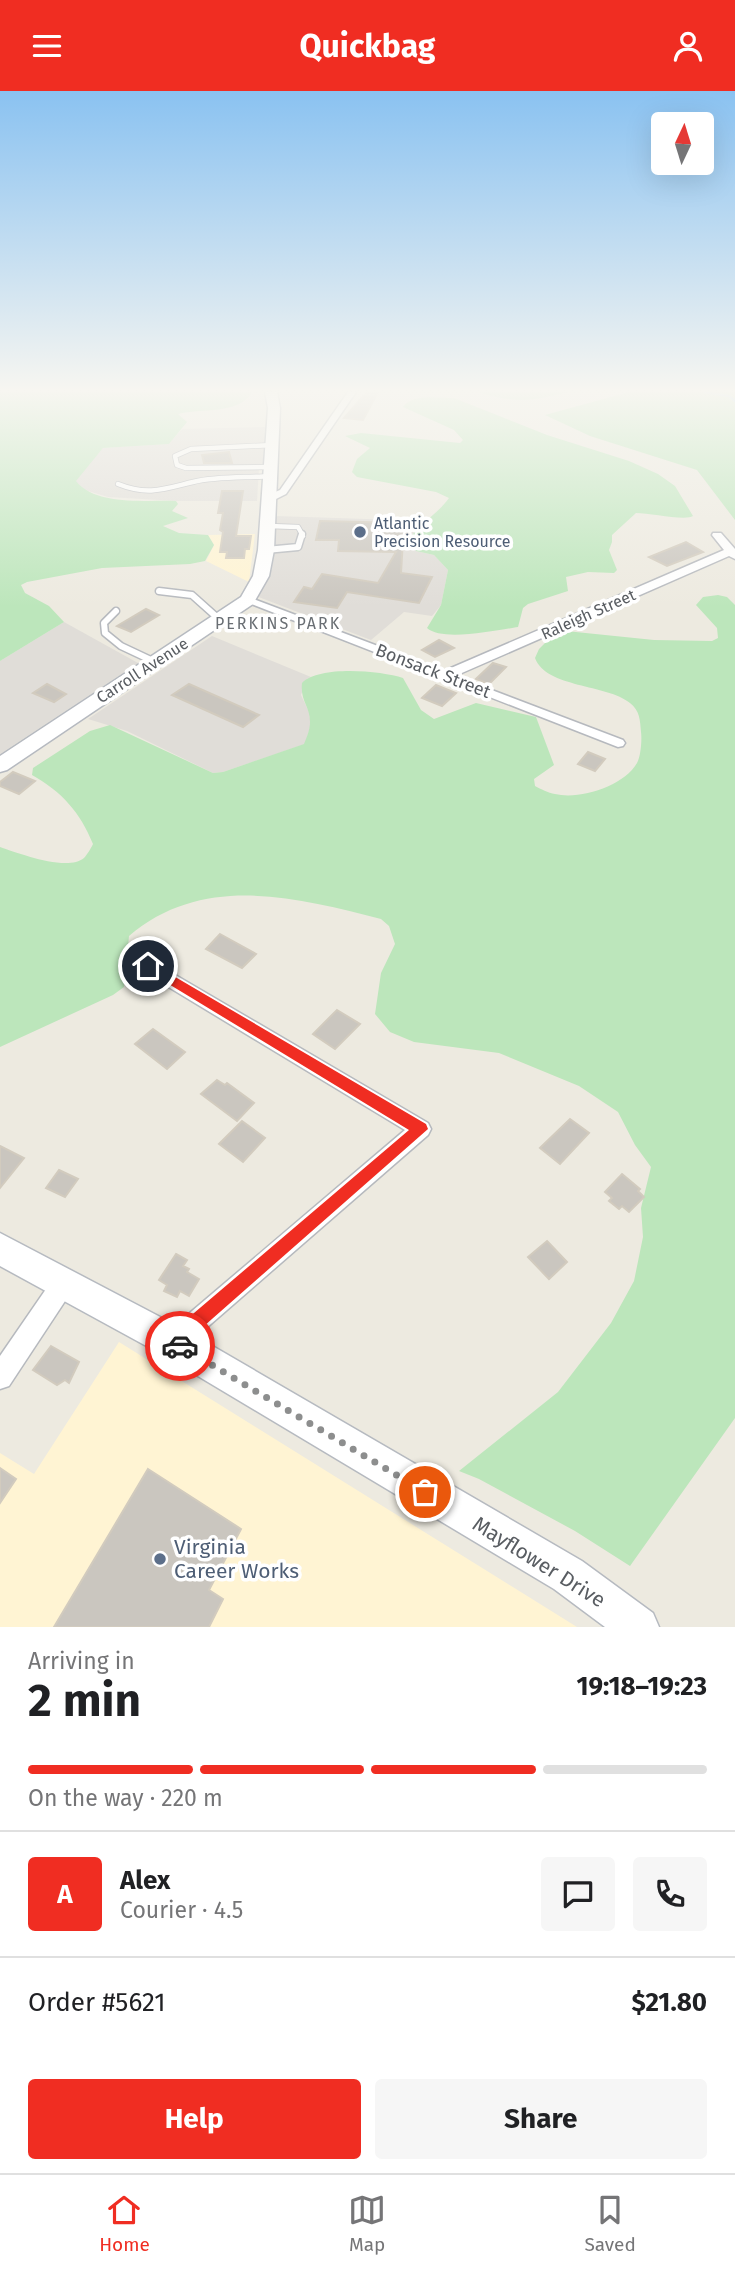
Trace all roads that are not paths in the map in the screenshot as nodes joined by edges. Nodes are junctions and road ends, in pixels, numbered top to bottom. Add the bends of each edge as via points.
1 (177, 464) edge
2 (271, 464) edge
3 (303, 464) edge
4 (271, 472) junction
5 (118, 484) dead end
6 (270, 498) junction
7 (268, 526) junction
8 (717, 535) dead end
9 (266, 550) junction
10 (732, 554) edge
11 (159, 591) dead end
12 (247, 600) junction
13 (116, 611) dead end
14 (220, 620) junction
15 (155, 662) junction
16 (446, 675) junction
17 (618, 743) dead end
18 (0, 765) edge
19 (148, 966) dead end
20 (0, 1249) edge
21 (63, 1285) junction
22 (173, 1342) junction
23 (0, 1377) edge
24 (639, 1627) edge

1 - 4 lane
2 - 4 street, Carroll Avenue
3 - 6 street via 283,492
4 - 5 lane via 193,482 181,488 132,491
4 - 6 street, Carroll Avenue
6 - 7 street, Carroll Avenue
7 - 9 street, Carroll Avenue
7 - 9 lane via 298,527 303,535 298,547
8 - 10 street
9 - 12 street, Carroll Avenue via 261,576
10 - 16 street, Raleigh Street
11 - 14 lane via 192,595
12 - 14 street, Carroll Avenue
12 - 16 street, Bonsack Street
13 - 15 lane via 104,623 105,632 121,646
14 - 15 street, Carroll Avenue
15 - 18 street, Carroll Avenue
16 - 17 street, Bonsack Street
19 - 22 street via 421,1129
20 - 21 street, Mayflower Drive
21 - 22 street, Mayflower Drive
21 - 23 street
22 - 24 street, Mayflower Drive via 568,1576

